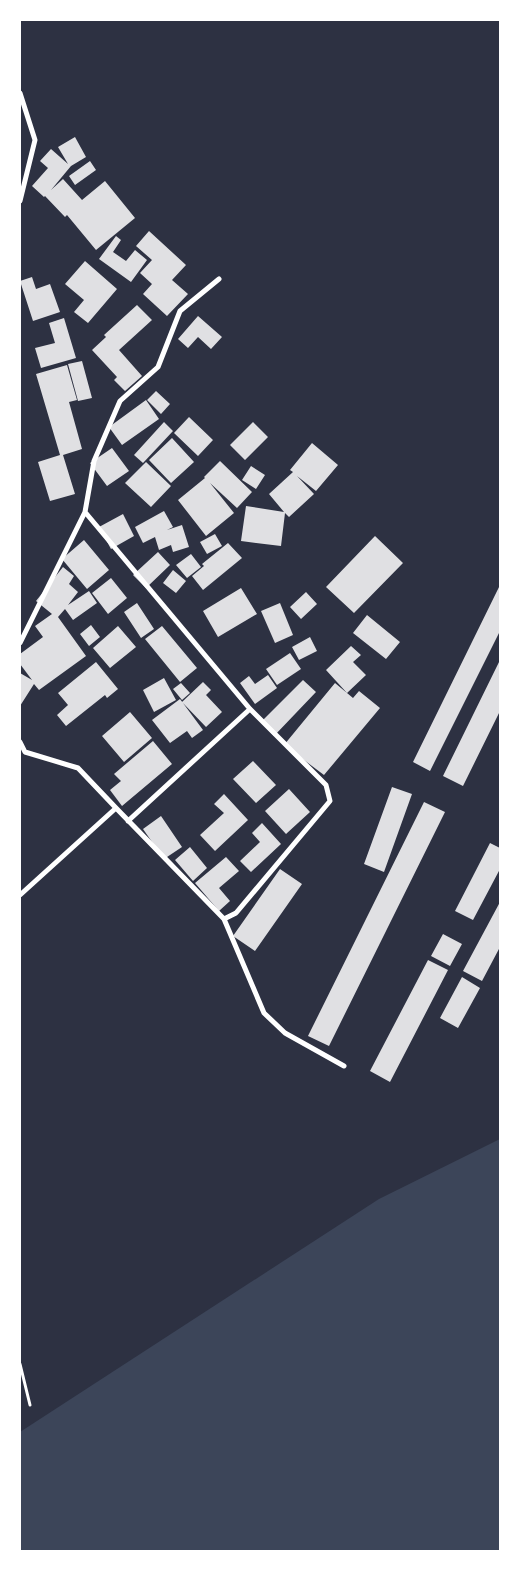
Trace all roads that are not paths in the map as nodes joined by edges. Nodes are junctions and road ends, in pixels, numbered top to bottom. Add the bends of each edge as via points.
1 (20, 93) edge
2 (22, 107) edge
3 (20, 201) edge
4 (218, 279) dead end
5 (85, 512) junction
6 (20, 643) edge
7 (250, 709) junction
8 (20, 742) edge
9 (116, 808) junction
10 (128, 821) junction
11 (20, 895) edge
12 (224, 919) junction
13 (344, 1066) dead end

1 - 2 street
2 - 3 street via 35,140
4 - 5 street via 180,311 158,367 120,401 94,461
5 - 6 street
5 - 7 street
7 - 10 street
7 - 12 street via 326,785 330,800 236,913
8 - 9 street via 25,752 78,768
9 - 10 street
9 - 11 street
10 - 12 street
12 - 13 street via 264,1013 284,1033

